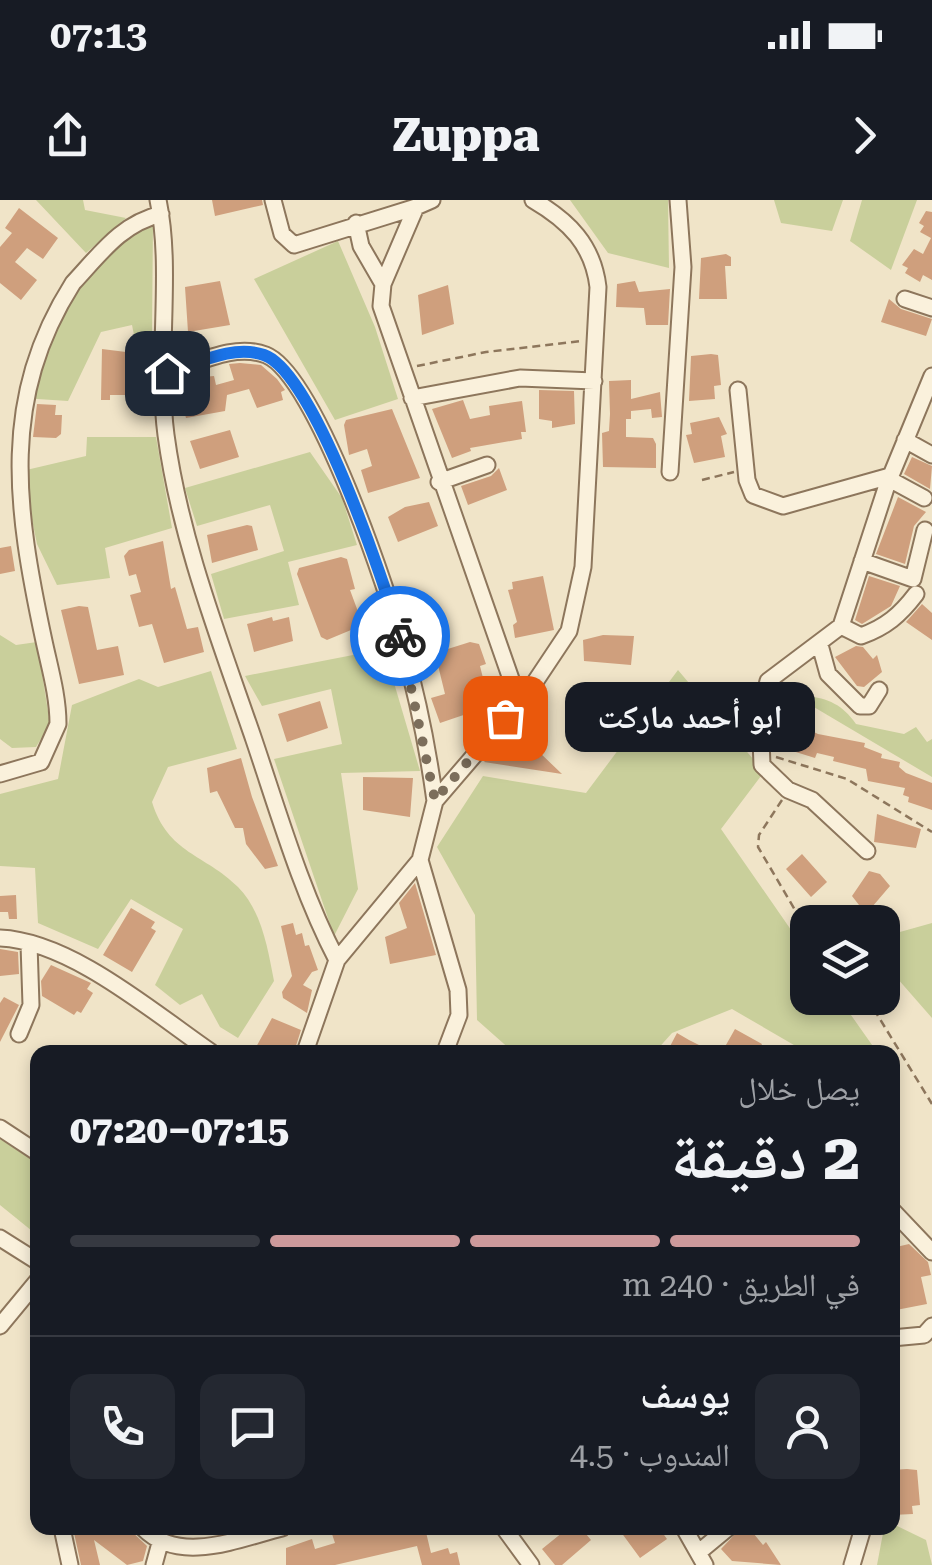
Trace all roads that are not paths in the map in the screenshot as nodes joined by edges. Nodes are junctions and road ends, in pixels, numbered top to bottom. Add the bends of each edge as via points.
1 (273, 200) edge
2 (533, 200) edge
3 (678, 200) edge
4 (424, 203) edge
5 (160, 207) edge
6 (356, 223) junction
7 (382, 284) junction
8 (905, 298) dead end
9 (932, 308) edge
10 (162, 374) junction
11 (932, 376) edge
12 (594, 381) junction
13 (738, 390) dead end
14 (412, 398) junction
15 (927, 405) edge
16 (906, 440) junction
17 (932, 455) edge
18 (487, 464) dead end
19 (670, 472) dead end
20 (890, 477) junction
21 (439, 482) junction
22 (924, 498) dead end
23 (925, 530) dead end
24 (862, 561) junction
25 (916, 594) dead end
26 (840, 626) junction
27 (820, 645) junction
28 (879, 690) dead end
29 (520, 702) junction
30 (0, 758) edge
31 (16, 767) junction
32 (0, 774) edge
33 (435, 800) junction
34 (867, 851) dead end
35 (420, 860) junction
36 (0, 938) edge
37 (30, 944) junction
38 (337, 960) junction
39 (19, 1034) dead end
40 (200, 1045) edge
41 (307, 1045) edge
42 (448, 1045) edge
43 (0, 1128) edge
44 (30, 1148) edge
45 (900, 1218) edge
46 (0, 1238) edge
47 (932, 1252) edge
48 (30, 1257) edge
49 (30, 1290) edge
50 (0, 1326) edge
51 (932, 1326) edge
52 (900, 1337) edge
53 (64, 1535) edge
54 (152, 1535) edge
55 (254, 1535) edge
56 (509, 1535) edge
57 (688, 1535) edge
58 (722, 1535) edge
59 (862, 1535) edge
60 (165, 1545) junction
61 (702, 1558) edge
62 (70, 1565) edge
63 (154, 1565) edge
64 (165, 1565) edge
65 (531, 1565) edge
66 (852, 1565) edge

1 - 6 street via 290,244
2 - 12 street via 588,247 598,287
3 - 19 street via 683,267
4 - 6 street
4 - 7 street
5 - 10 street
5 - 31 street via 127,226 69,288 30,338 11,386 6,460 58,724 42,762
6 - 7 street
7 - 14 street via 383,318
8 - 9 street
10 - 33 street via 251,352 278,362 292,378 349,493 392,607
10 - 38 street via 168,448 192,550 305,887
11 - 15 street
12 - 14 street via 550,377
12 - 29 street via 580,596 555,657
13 - 20 street via 748,490 783,506
14 - 21 street
15 - 16 street
16 - 17 street
16 - 20 street
18 - 21 street
20 - 22 street
20 - 24 street
21 - 29 street
23 - 24 street via 914,579
24 - 26 street
25 - 26 street via 880,637
26 - 27 street
27 - 28 street via 828,674 860,706 868,706
27 - 34 street via 768,681 760,714 762,765
29 - 33 street
30 - 31 street
31 - 32 street
33 - 35 street
35 - 38 street
35 - 42 street via 458,990 459,1015
36 - 37 street
37 - 39 street via 31,1005
37 - 40 street via 73,961
38 - 41 street
43 - 44 street
45 - 47 street
46 - 48 street
49 - 50 street
51 - 52 street via 924,1335
53 - 62 street
54 - 60 street
55 - 60 street via 201,1548
56 - 65 street
57 - 61 street
58 - 61 street
59 - 66 street
60 - 63 street
60 - 64 street

